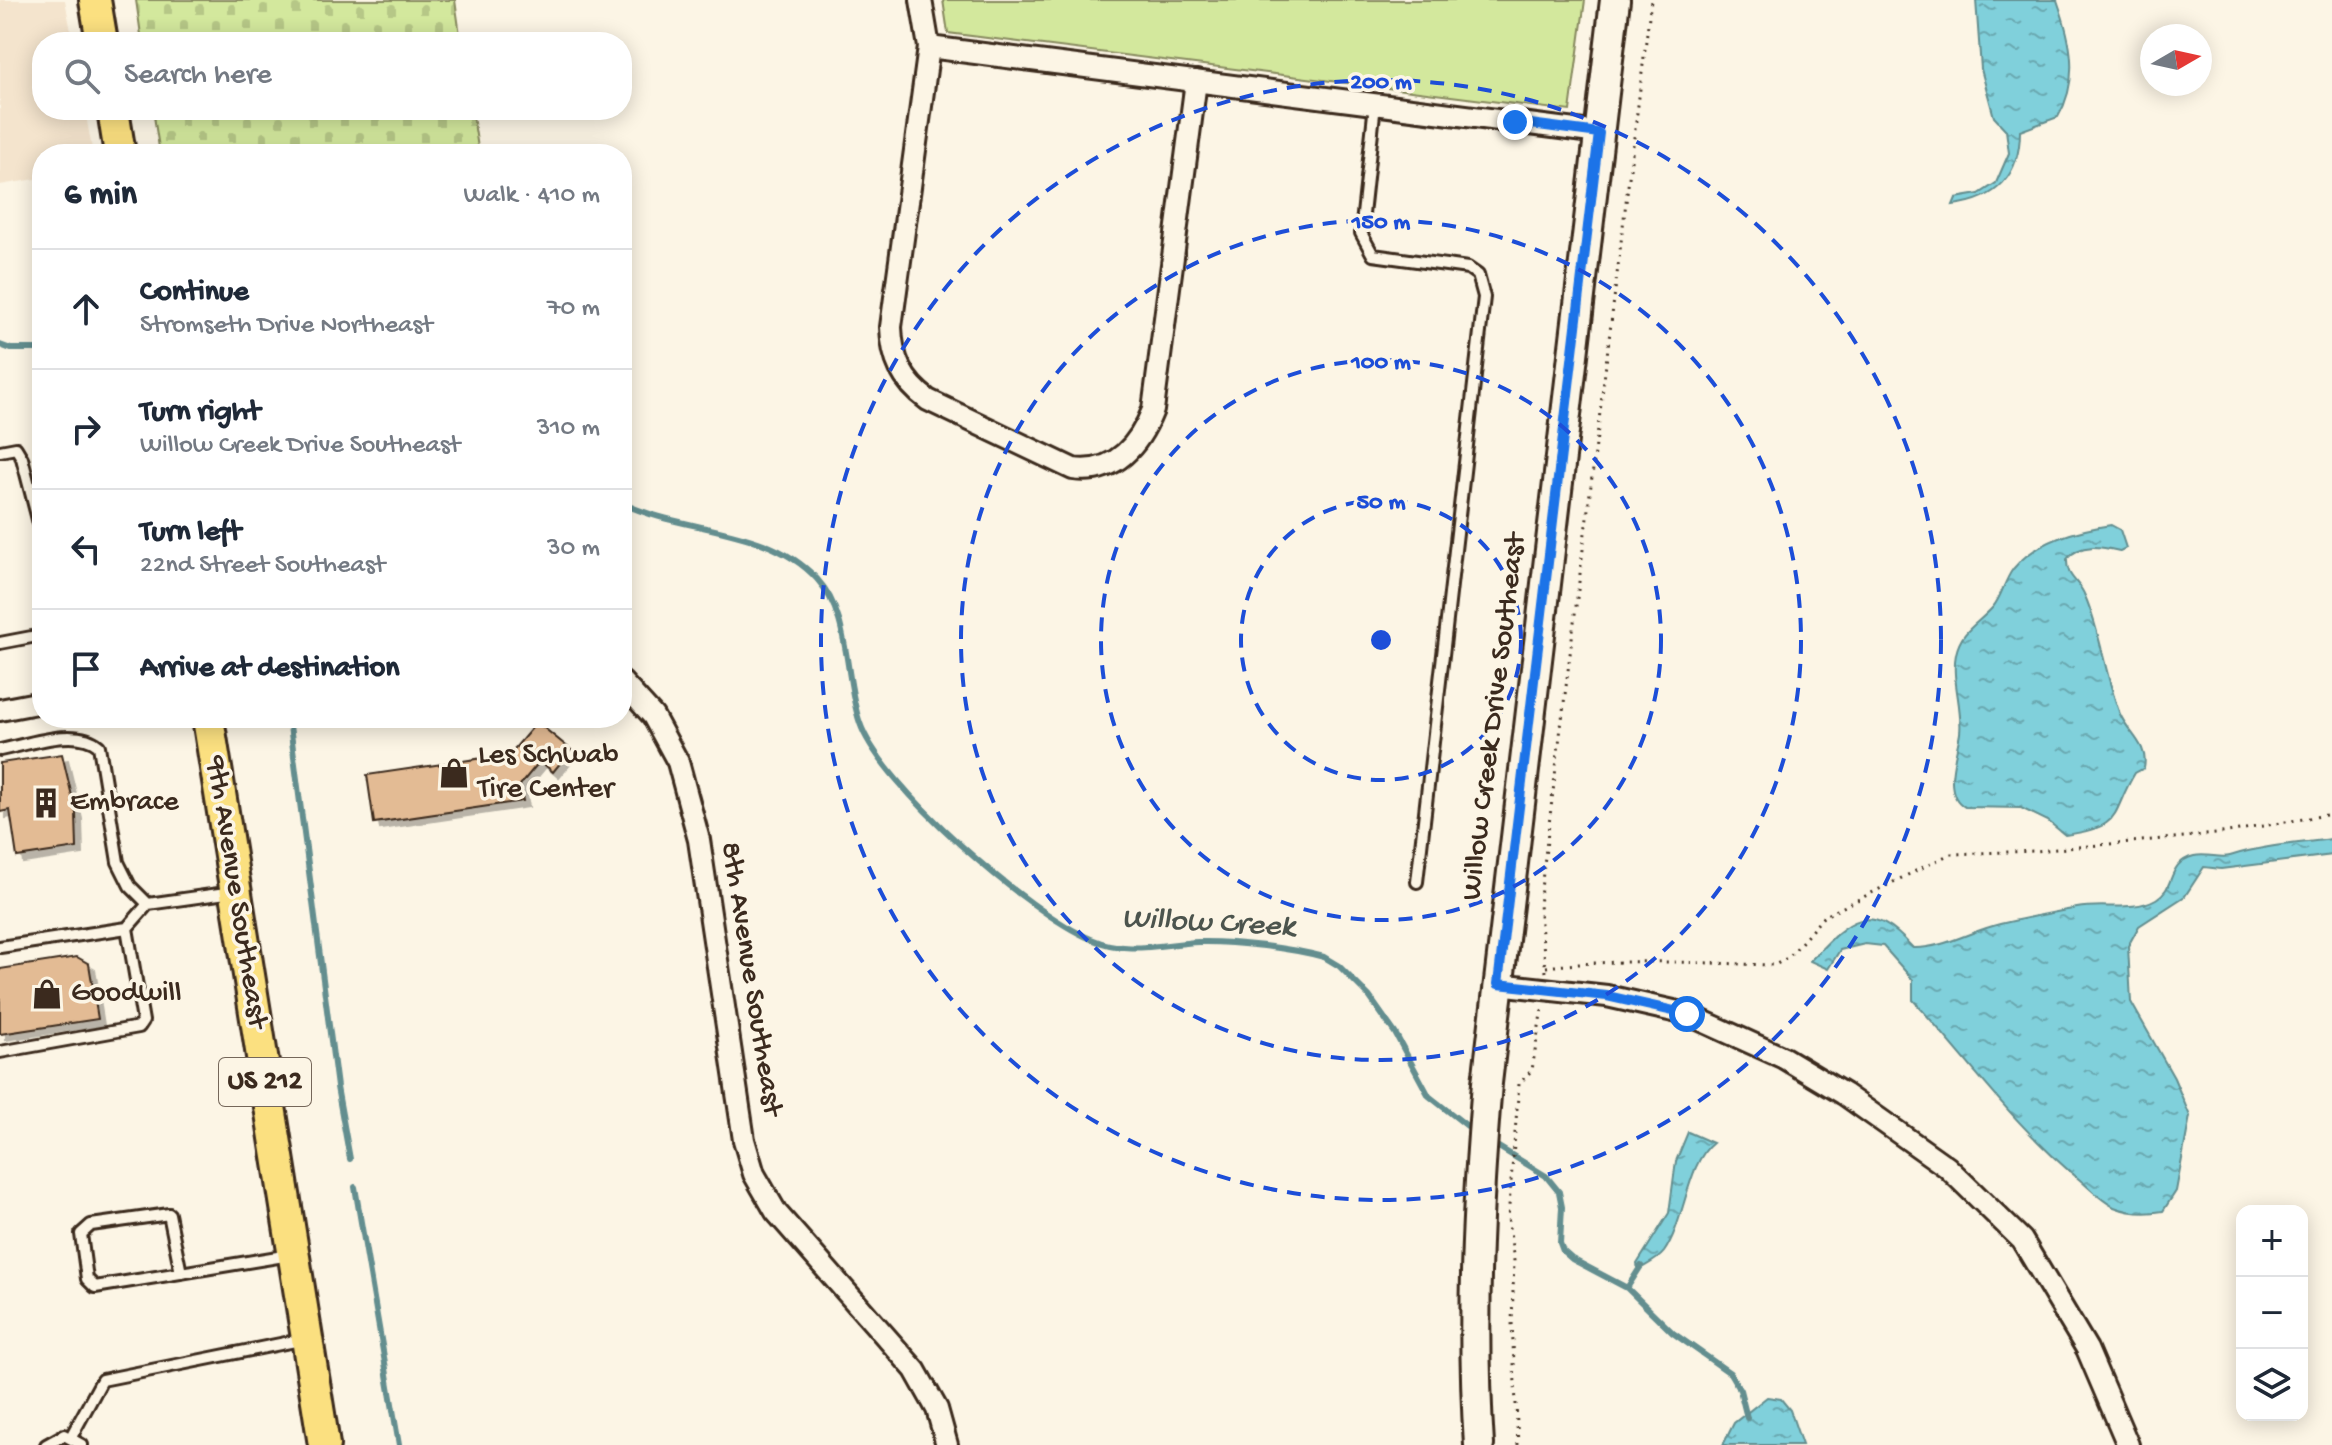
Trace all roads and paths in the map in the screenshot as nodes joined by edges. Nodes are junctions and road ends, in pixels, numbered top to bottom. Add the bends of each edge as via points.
1 (95, 0) edge
2 (921, 0) edge
3 (1615, 0) edge
4 (1651, 0) edge
5 (100, 32) edge
6 (929, 47) junction
7 (1196, 81) junction
8 (1375, 104) junction
9 (115, 120) edge
10 (1599, 133) junction
11 (118, 144) edge
12 (0, 451) edge
13 (32, 496) edge
14 (32, 637) edge
15 (0, 643) edge
16 (632, 693) edge
17 (32, 703) edge
18 (1, 705) edge
19 (210, 728) edge
20 (0, 750) edge
21 (2332, 814) edge
22 (1417, 882) dead end
23 (235, 891) junction
24 (148, 904) junction
25 (127, 928) junction
26 (0, 947) edge
27 (1546, 967) junction
28 (1498, 984) junction
29 (1544, 989) junction
30 (0, 1052) edge
31 (292, 1255) junction
32 (181, 1273) junction
33 (307, 1339) junction
34 (71, 1437) junction
35 (46, 1445) edge
36 (82, 1445) edge
37 (324, 1445) edge
38 (947, 1445) edge
39 (1479, 1445) edge
40 (1518, 1445) edge
41 (2128, 1445) edge

1 - 5 main road
2 - 6 street
3 - 10 main road, Willow Creek Drive Southeast
4 - 27 path via 1539,905
6 - 7 street
6 - 7 street via 891,327 897,363 909,384 928,400 1062,466 1084,471 1121,458 1139,439 1153,410
7 - 8 street
8 - 10 street
8 - 22 lane via 1361,233 1366,246 1373,255 1468,268 1478,275 1484,297
9 - 11 main road
10 - 28 main road, Willow Creek Drive Southeast
12 - 13 lane via 16,448
14 - 15 lane
16 - 38 street, 8th Avenue Southeast via 653,716 678,762 699,840 744,1140 754,1174 776,1212 915,1370 937,1409
17 - 18 street
19 - 23 main road, 9th Avenue Southeast / US 212
20 - 24 lane via 76,737 99,746 118,862 130,886
21 - 27 path via 2216,834 1950,854 1823,917 1789,957 1775,965 1659,960
23 - 24 lane
23 - 31 main road, 9th Avenue Southeast / US 212
24 - 25 lane
25 - 26 lane
25 - 30 lane via 143,1021 139,1027
27 - 29 path
28 - 29 street
28 - 39 main road, Willow Creek Drive Southeast via 1478,1188 1473,1345
29 - 40 path via 1532,1070 1519,1084 1508,1218 1514,1261
29 - 41 street via 1687,1014 1784,1058 1947,1167 2022,1240 2087,1349
31 - 32 lane
31 - 33 main road, 9th Avenue Southeast / US 212
32 - 32 lane via 95,1287 90,1284 81,1234 91,1225 169,1214
33 - 34 lane via 102,1380
33 - 37 main road, 9th Avenue Southeast / US 212
34 - 35 lane via 57,1436
34 - 36 lane

